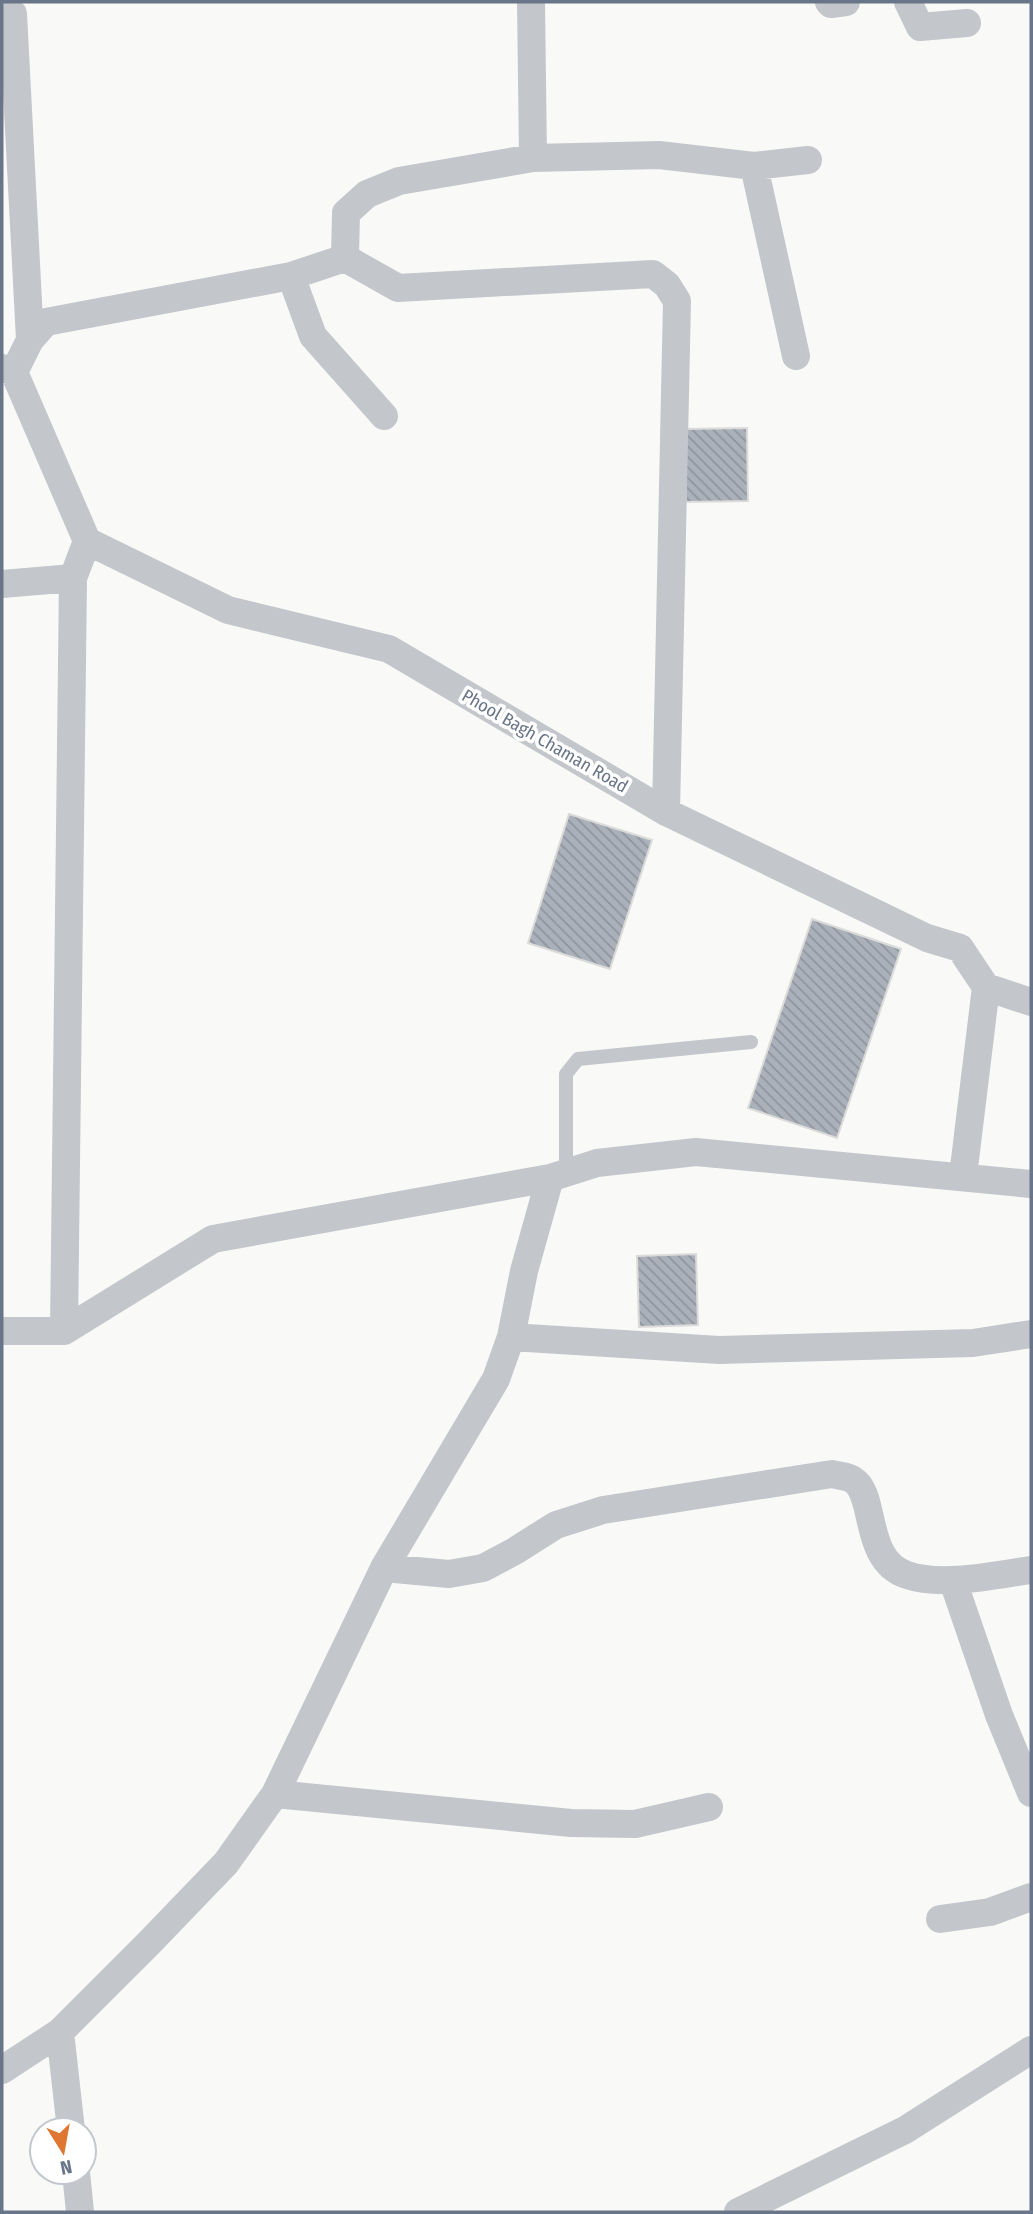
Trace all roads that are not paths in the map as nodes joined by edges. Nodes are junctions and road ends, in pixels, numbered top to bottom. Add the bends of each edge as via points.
1 (531, 2) edge
2 (829, 2) edge
3 (845, 2) edge
4 (908, 2) edge
5 (13, 14) dead end
6 (967, 23) dead end
7 (533, 158) junction
8 (808, 160) dead end
9 (754, 166) junction
10 (345, 258) junction
11 (291, 276) junction
12 (30, 340) junction
13 (796, 356) dead end
14 (8, 370) edge
15 (384, 416) dead end
16 (87, 541) junction
17 (73, 578) junction
18 (2, 584) edge
19 (666, 812) junction
20 (986, 987) junction
21 (1031, 1002) edge
22 (751, 1042) dead end
23 (558, 1176) junction
24 (964, 1177) junction
25 (1031, 1184) edge
26 (2, 1331) edge
27 (64, 1331) junction
28 (1031, 1334) edge
29 (511, 1337) junction
30 (384, 1568) junction
31 (1031, 1570) edge
32 (953, 1581) junction
33 (1031, 1793) edge
34 (275, 1794) junction
35 (709, 1807) dead end
36 (1031, 1897) edge
37 (940, 1919) dead end
38 (60, 2032) junction
39 (1031, 2050) edge
40 (2, 2070) edge
41 (69, 2116) edge
42 (77, 2186) edge
43 (80, 2212) edge
44 (738, 2212) edge

1 - 7 street
2 - 3 street
4 - 6 street via 920,27
5 - 12 street
7 - 9 street via 659,155
7 - 10 street via 399,181 367,194 346,214
8 - 9 street
9 - 13 street
10 - 11 street
10 - 19 street via 398,288 653,274 677,301
11 - 12 street via 46,322
11 - 15 street via 313,336
12 - 14 street
14 - 16 street
16 - 17 street
16 - 19 street, Phool Bagh Chaman Road via 228,610 389,649
17 - 18 street
17 - 27 street
19 - 20 street, Phool Bagh Chaman Road via 927,938 960,948
20 - 21 street
20 - 24 street
22 - 23 lane via 578,1059 566,1074
23 - 24 street via 597,1163 696,1152
23 - 27 street via 213,1239
23 - 29 street via 524,1272
24 - 25 street
26 - 27 street
28 - 29 street via 973,1343 719,1350
29 - 30 street via 496,1379
30 - 32 street via 449,1574 483,1569 556,1525 603,1510 832,1474 853,1480 861,1489 886,1562 906,1575
30 - 34 street
31 - 32 street
32 - 33 street
34 - 35 street via 571,1823 635,1824
34 - 38 street via 226,1863
36 - 37 street via 990,1912
38 - 40 street
38 - 41 street
39 - 44 street via 905,2130
42 - 43 street

